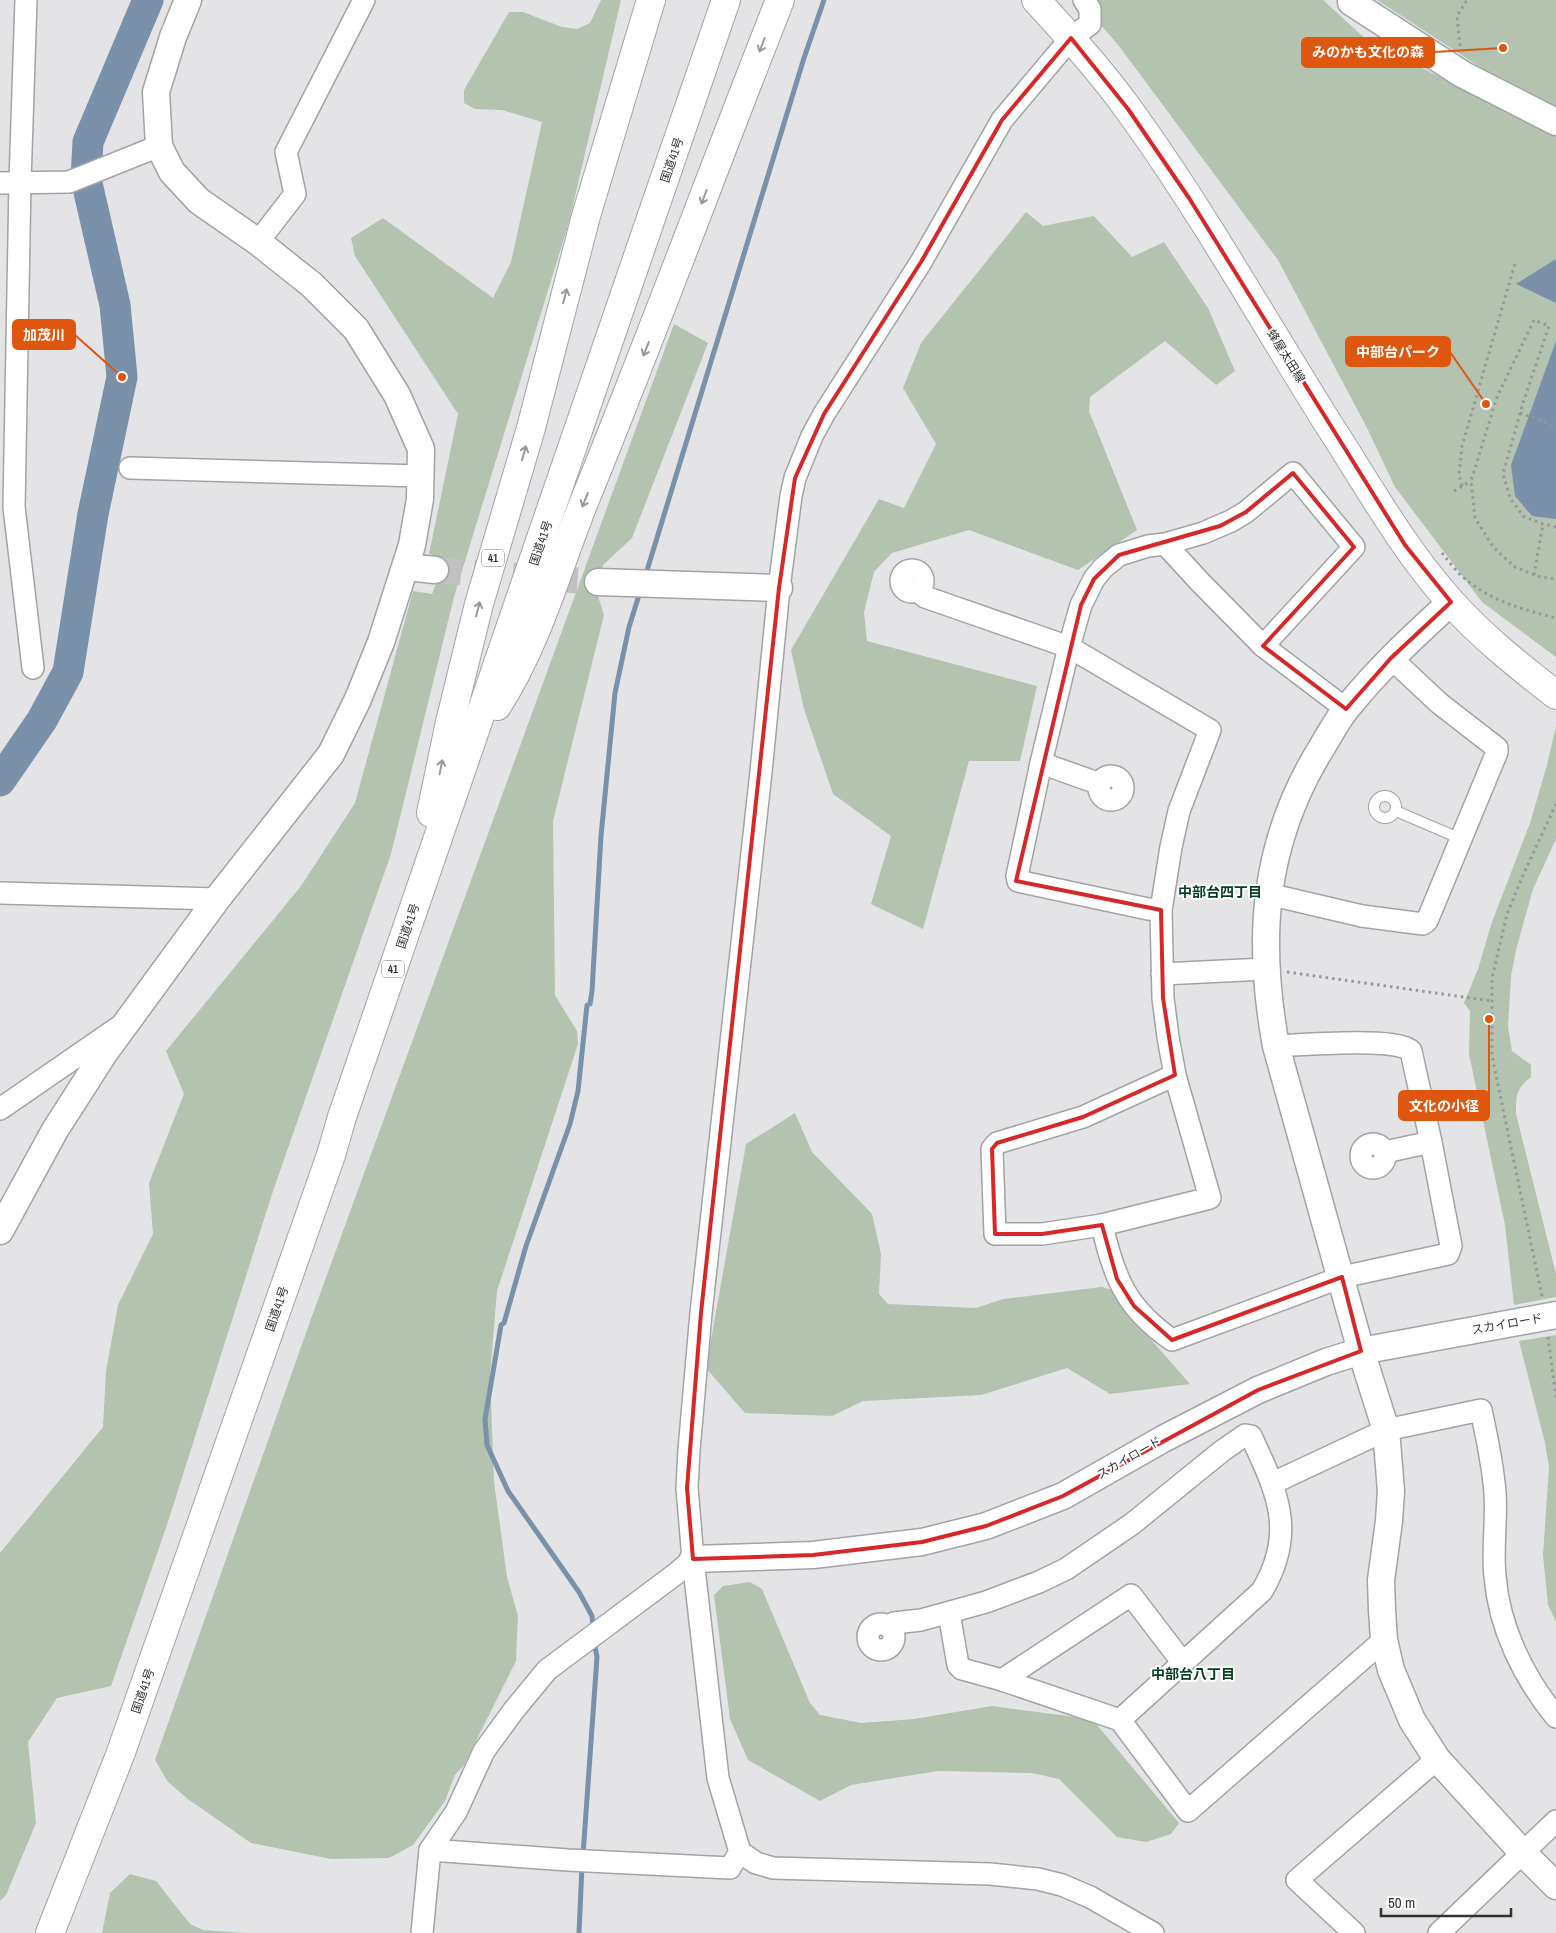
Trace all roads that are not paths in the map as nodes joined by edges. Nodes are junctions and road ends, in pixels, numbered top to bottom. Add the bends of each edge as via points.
1 (26, 0) edge
2 (188, 0) edge
3 (364, 0) edge
4 (652, 0) edge
5 (726, 0) edge
6 (736, 0) edge
7 (780, 0) edge
8 (1036, 0) edge
9 (1084, 0) edge
10 (1350, 1) edge
11 (1071, 38) junction
12 (1556, 122) edge
13 (158, 146) junction
14 (10, 183) edge
15 (258, 242) junction
16 (130, 468) dead end
17 (421, 476) junction
18 (1165, 544) junction
19 (406, 567) junction
20 (435, 570) tunnel mouth
21 (598, 582) tunnel mouth
22 (779, 588) junction
23 (919, 590) dead end
24 (1450, 602) junction
25 (1263, 646) junction
26 (1069, 647) junction
27 (1391, 658) junction
28 (33, 668) dead end
29 (1556, 695) edge
30 (1346, 709) junction
31 (484, 726) junction
32 (1041, 763) junction
33 (1100, 784) dead end
34 (1396, 811) dead end
35 (1461, 839) junction
36 (0, 893) edge
37 (1268, 894) junction
38 (218, 899) junction
39 (1161, 910) junction
40 (1265, 969) junction
41 (1162, 974) junction
42 (129, 1020) junction
43 (1276, 1046) junction
44 (1175, 1075) junction
45 (0, 1108) edge
46 (342, 1117) junction
47 (1431, 1142) junction
48 (1385, 1152) dead end
49 (1102, 1225) junction
50 (0, 1230) edge
51 (1342, 1277) junction
52 (1551, 1316) edge
53 (1361, 1351) junction
54 (1386, 1430) junction
55 (1273, 1483) junction
56 (693, 1559) junction
57 (949, 1613) junction
58 (889, 1627) dead end
59 (1384, 1640) junction
60 (1183, 1663) junction
61 (1002, 1680) junction
62 (1556, 1717) edge
63 (1120, 1720) junction
64 (1437, 1759) junction
65 (1556, 1821) edge
66 (430, 1850) junction
67 (740, 1852) junction
68 (1522, 1852) junction
69 (1556, 1886) edge
70 (50, 1933) edge
71 (60, 1933) edge
72 (422, 1933) edge
73 (1152, 1933) edge
74 (1354, 1933) edge
75 (1439, 1933) edge

1 - 14 street
2 - 13 street via 156,92
3 - 15 street via 286,152 295,194
46 -> 4 main road, 41 via 369,1016 419,864 479,604 531,428 586,216
5 - 46 main road, 国道41号 / 41
6 - 31 main road, 国道41号 / 41 via 546,559
7 -> 31 main road, 41 via 543,610 512,682
8 - 11 main road, 蜂屋太田線
9 - 11 street via 1090,9 1090,24
10 - 12 street via 1462,74
11 - 22 street via 1002,120 921,262 816,429 799,464 791,496
11 - 24 main road, 蜂屋太田線 via 1128,109 1216,238 1405,545
13 - 14 street via 68,182
13 - 15 street via 172,172 199,201
14 - 28 street via 14,507
15 - 17 street via 312,285 356,328 397,395 421,449
16 - 17 street
17 - 19 street via 420,499
18 - 25 street
18 - 25 street via 1231,521 1293,473 1354,547
18 - 26 street via 1119,555 1103,568 1085,596
19 - 20 street
19 - 38 street via 381,642 331,754
21 - 22 street
22 - 56 street via 695,1381 687,1488
23 - 26 street via 925,597
24 - 27 street
24 - 29 main road, 蜂屋太田線 via 1515,663
25 - 30 street
26 - 32 street
26 - 39 street via 1210,730 1179,811
27 - 30 street
27 - 35 street via 1439,703 1497,748
30 - 37 street via 1306,774 1290,808
31 - 71 main road, 国道41号 / 41 via 339,1159 157,1680
32 - 33 street
32 - 39 street via 1018,881
34 - 35 lane
35 - 37 street via 1423,924 1362,916
36 - 38 street
37 - 40 street
38 - 42 street
39 - 41 street
40 - 41 street
40 - 43 street
41 - 44 street via 1165,1017
42 - 45 street
42 - 50 street via 55,1130
43 - 47 street via 1348,1043 1408,1047
43 - 51 street
44 - 49 street via 1210,1198
44 - 49 street via 1082,1117 997,1143 992,1149 995,1234 1042,1234
46 - 70 main road, 国道41号 / 41 via 120,1755
47 - 48 street
47 - 51 street via 1450,1251 1444,1256
49 - 51 street via 1117,1280 1152,1326 1172,1340
51 - 53 street
52 - 53 street, スカイロード
53 - 54 street
53 - 56 street, スカイロード via 1258,1390 1063,1496 986,1526 922,1542 813,1555
54 - 55 street
54 - 59 street via 1391,1492 1381,1580
54 - 62 street via 1481,1410 1494,1484 1495,1577 1504,1621 1514,1649 1538,1695
55 - 57 street via 1251,1436 1245,1436 1176,1486 1132,1524 1066,1569 1013,1592
55 - 60 street via 1281,1524 1272,1575 1262,1591
56 - 66 street via 547,1670 484,1751 456,1812
56 - 67 street via 718,1778
57 - 58 street via 894,1623
57 - 61 street via 958,1665
59 - 63 street via 1188,1811
59 - 64 street via 1390,1670 1412,1720
60 - 61 street via 1131,1595
60 - 63 street
61 - 63 street
64 - 68 street
64 - 74 street via 1297,1880
65 - 68 street
66 - 67 street via 730,1868
66 - 72 street
67 - 73 street via 756,1863 773,1868 990,1874 1038,1879 1090,1897
68 - 69 street
68 - 75 street

